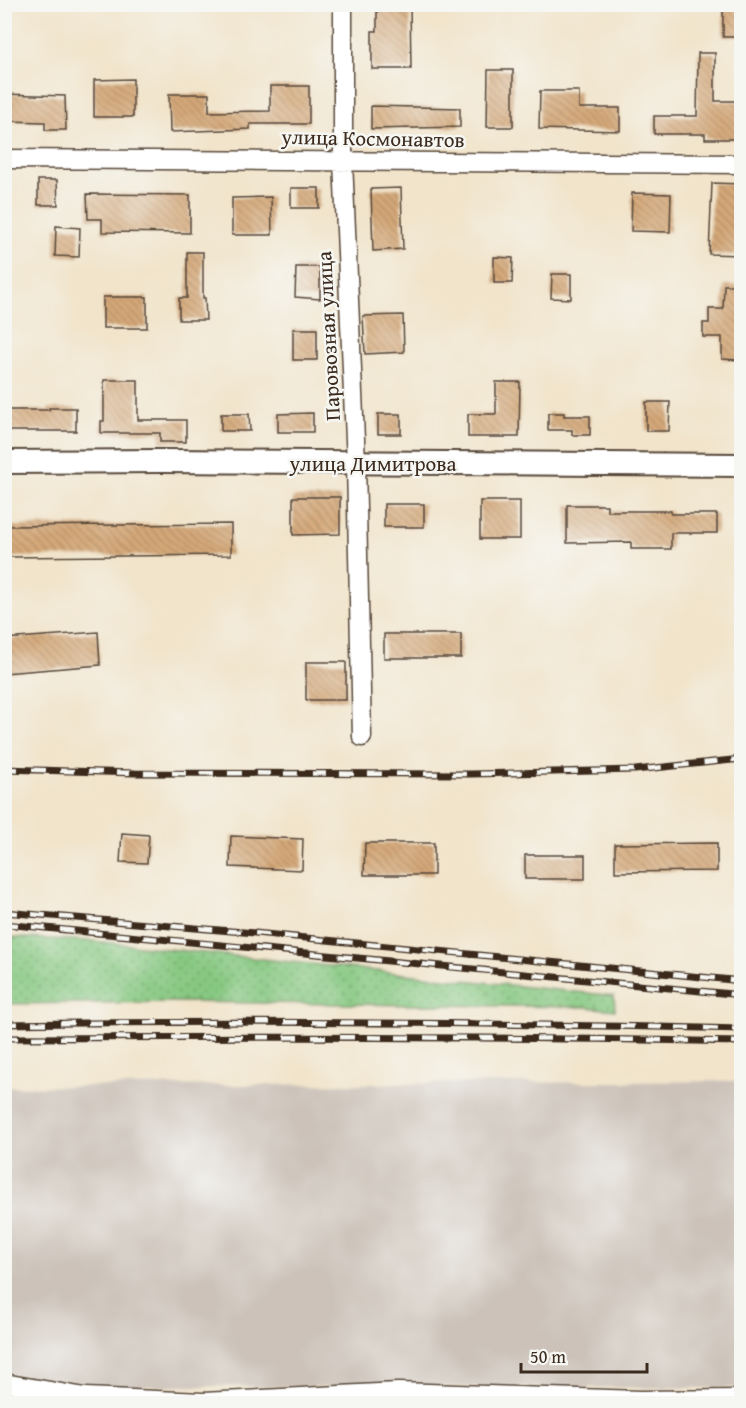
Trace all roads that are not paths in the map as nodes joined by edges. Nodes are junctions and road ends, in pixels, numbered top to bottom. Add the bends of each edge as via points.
1 (343, 4) edge
2 (4, 159) edge
3 (343, 160) junction
4 (741, 164) edge
5 (4, 462) edge
6 (356, 463) junction
7 (741, 465) edge
8 (362, 737) dead end
9 (4, 1383) edge
10 (741, 1399) edge
11 (203, 1402) edge

1 - 3 street, Паровозная улица
2 - 3 street, улица Космонавтов
3 - 4 street, улица Космонавтов
3 - 6 street, Паровозная улица
5 - 6 street, улица Димитрова
6 - 7 street, улица Димитрова
6 - 8 street, Паровозная улица
9 - 11 street via 85,1397
10 - 11 street via 640,1400 398,1392

